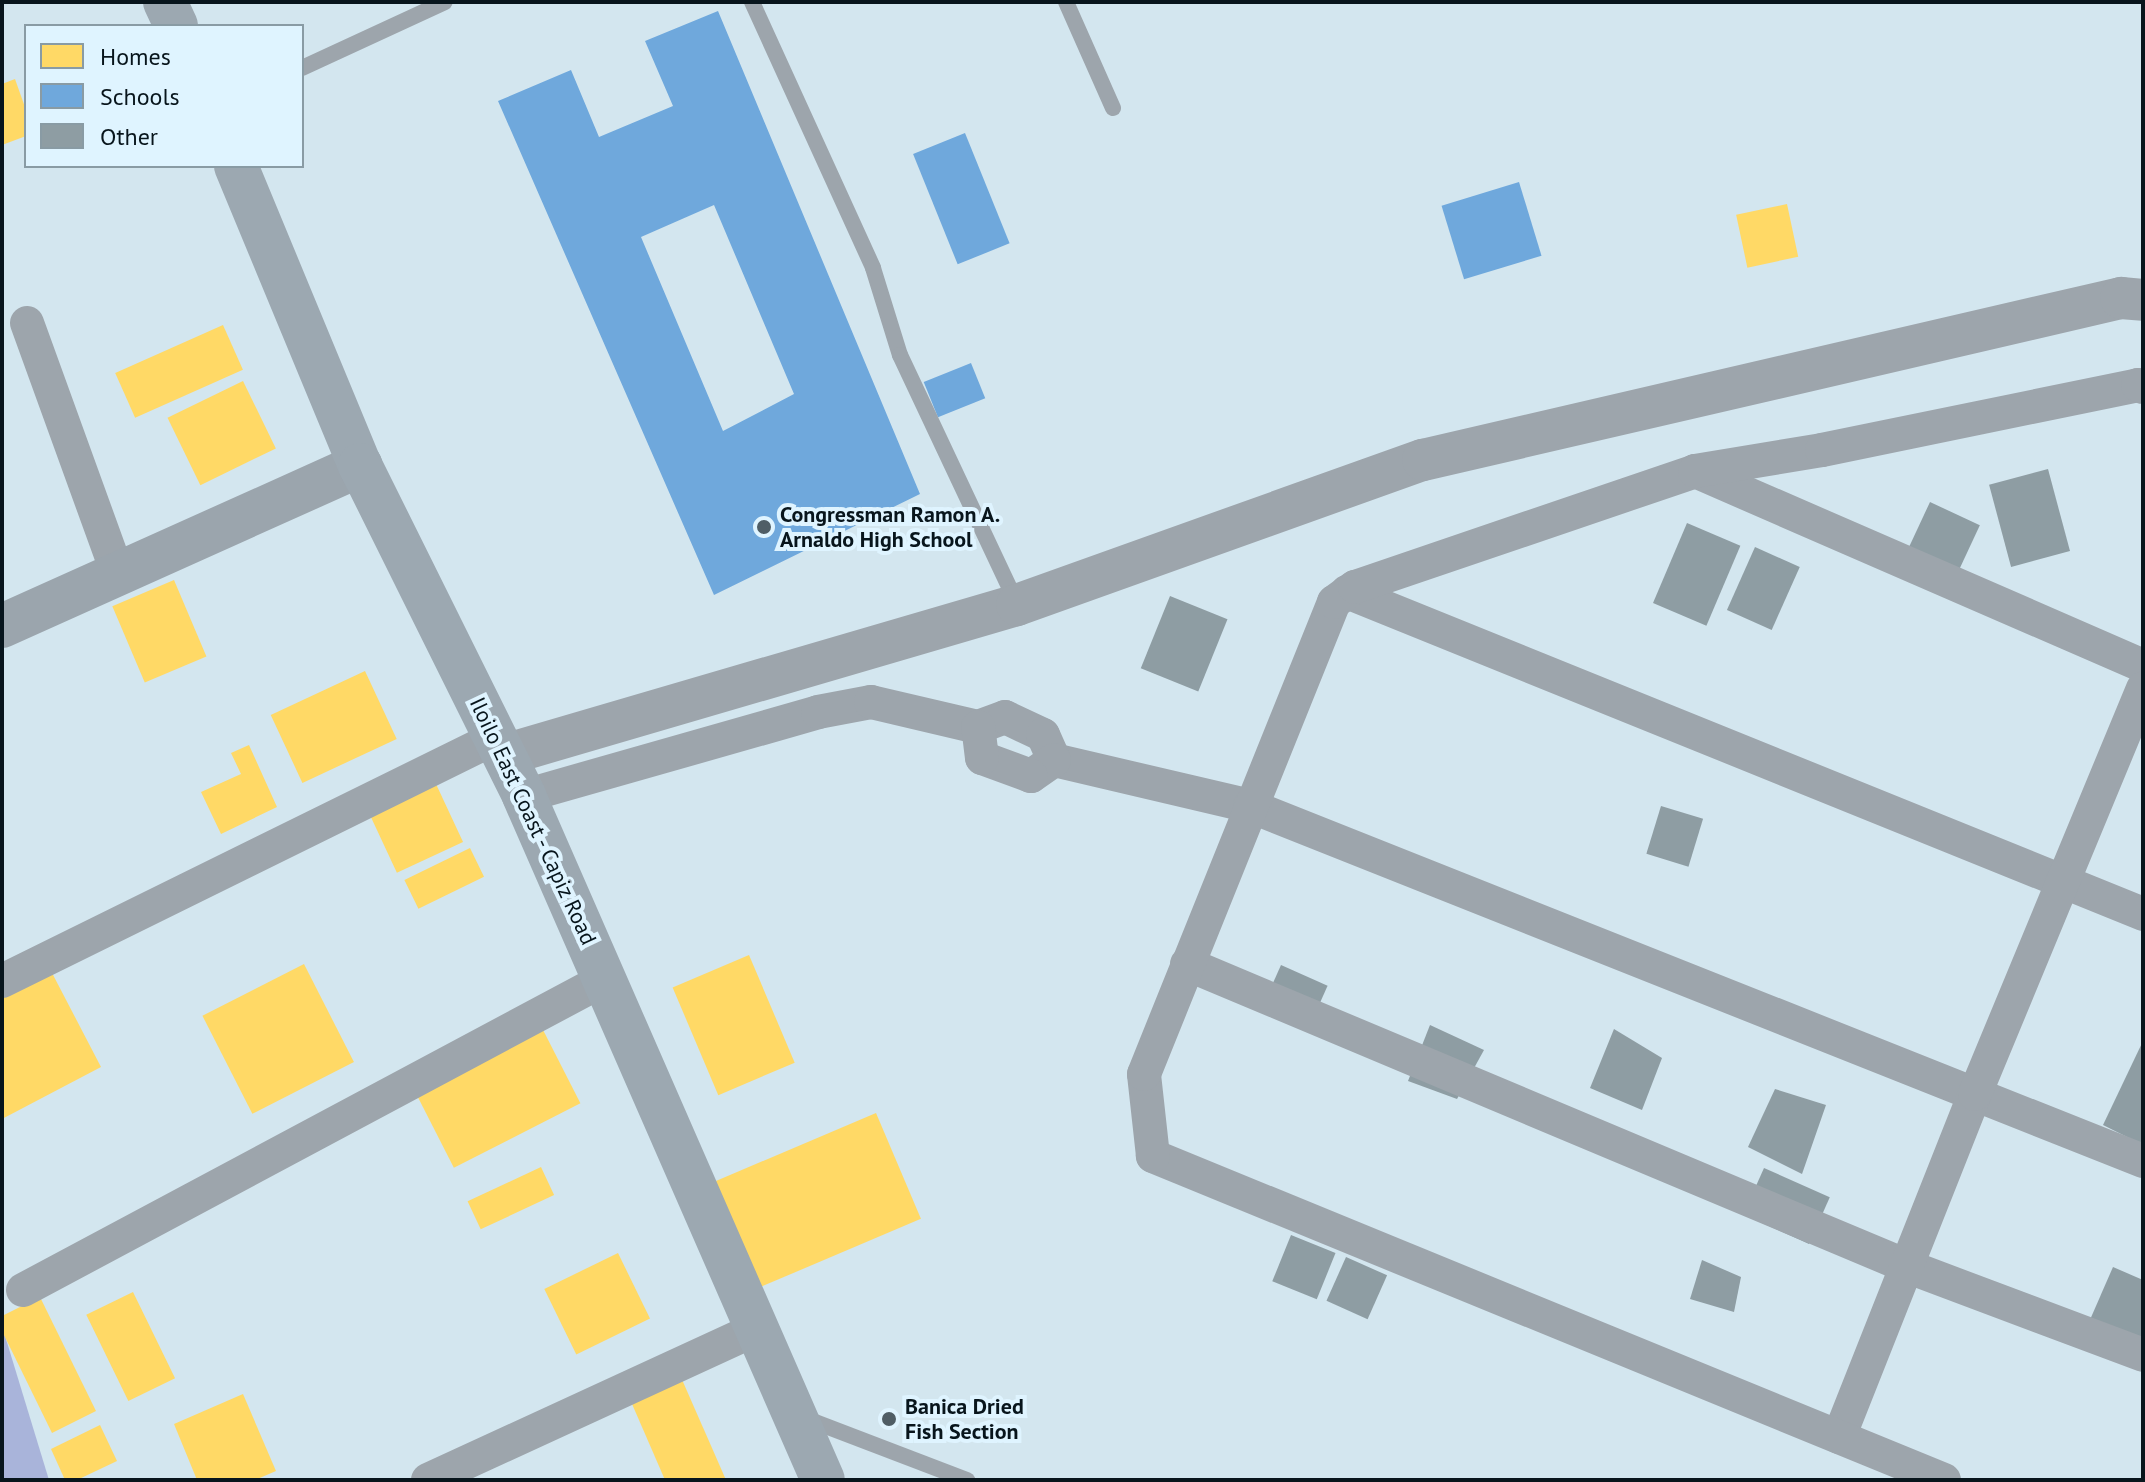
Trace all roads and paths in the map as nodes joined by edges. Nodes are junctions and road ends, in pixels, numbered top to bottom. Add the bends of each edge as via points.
1 (165, 2) edge
2 (445, 2) edge
3 (752, 2) edge
4 (1066, 2) edge
5 (175, 24) edge
6 (304, 67) edge
7 (1113, 108) dead end
8 (237, 168) edge
9 (2143, 300) edge
10 (27, 323) dead end
11 (2143, 387) edge
12 (360, 465) junction
13 (1695, 471) junction
14 (117, 571) junction
15 (1347, 592) junction
16 (1017, 605) junction
17 (2, 626) edge
18 (2143, 666) edge
19 (2143, 688) edge
20 (501, 746) junction
21 (524, 796) junction
22 (1250, 806) junction
23 (2065, 883) junction
24 (2143, 914) edge
25 (1187, 964) junction
26 (605, 979) junction
27 (2, 981) edge
28 (1975, 1094) junction
29 (2143, 1161) edge
30 (1909, 1267) junction
31 (23, 1290) dead end
32 (758, 1328) junction
33 (2143, 1355) edge
34 (797, 1415) junction
35 (1839, 1437) junction
36 (428, 1480) edge
37 (823, 1480) edge
38 (967, 1480) edge
39 (1944, 1480) edge

1 - 5 main road
2 - 6 lane
3 - 16 lane via 873,268 900,355
4 - 7 lane
8 - 12 main road, Iloilo East Coast - Capiz Road
9 - 16 street via 2121,298 1423,460
10 - 14 street
11 - 13 street
12 - 14 main road
12 - 20 main road, Iloilo East Coast - Capiz Road
13 - 15 street
13 - 18 street
14 - 17 main road
15 - 22 street via 1334,602
15 - 23 street
16 - 20 street
19 - 23 street
20 - 21 main road, Iloilo East Coast - Capiz Road
20 - 27 street
21 - 22 street via 818,712 871,702 978,727 982,758 1031,776 1054,760
21 - 26 main road, Iloilo East Coast - Capiz Road
22 - 25 street
22 - 28 street
23 - 24 street
23 - 28 street
25 - 30 street
25 - 35 street via 1144,1074 1153,1156
26 - 31 street
26 - 32 main road, Iloilo East Coast - Capiz Road
28 - 29 street
28 - 30 street
30 - 33 street
30 - 35 street
32 - 34 main road, Iloilo East Coast - Capiz Road
32 - 36 street
34 - 37 main road, Iloilo East Coast - Capiz Road
34 - 38 lane
35 - 39 street

